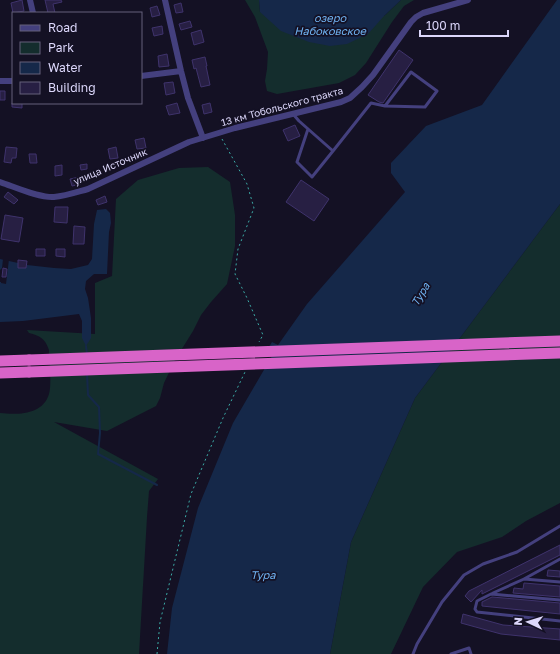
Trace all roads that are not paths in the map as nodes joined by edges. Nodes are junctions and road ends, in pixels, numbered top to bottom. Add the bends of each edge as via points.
1 (30, 0) edge
2 (165, 0) edge
3 (468, 0) edge
4 (33, 12) edge
5 (181, 70) junction
6 (142, 76) edge
7 (0, 81) edge
8 (12, 81) edge
9 (385, 106) junction
10 (293, 114) junction
11 (308, 129) junction
12 (204, 138) junction
13 (333, 151) junction
14 (0, 182) edge
15 (560, 341) edge
16 (560, 353) edge
17 (0, 361) edge
18 (0, 373) edge
19 (560, 526) edge
20 (560, 559) edge
21 (554, 562) junction
22 (560, 562) edge
23 (524, 579) junction
24 (560, 582) edge
25 (491, 594) junction
26 (560, 600) edge
27 (560, 621) edge
28 (413, 654) edge
29 (451, 654) edge
30 (471, 654) edge

1 - 4 street
2 - 5 street
3 - 10 street, 13 км Тобольского тракта via 416,17 373,75 350,98
5 - 6 street
5 - 12 street via 188,98
7 - 8 street
9 - 9 lane via 425,107 437,91 411,72
9 - 13 lane via 371,103
10 - 11 lane
10 - 12 street, 13 км Тобольского тракта
11 - 13 lane
11 - 13 lane via 297,162 312,177
12 - 14 street, улица Источник via 189,142 88,189 71,194 46,197
15 - 17 highway, bridge
16 - 18 highway, bridge
19 - 28 lane via 517,552 483,564 464,575 442,602
20 - 21 lane
21 - 22 lane
21 - 23 lane
23 - 24 lane
23 - 25 lane
25 - 26 lane
25 - 27 lane via 477,601 477,612
29 - 30 lane via 469,648

